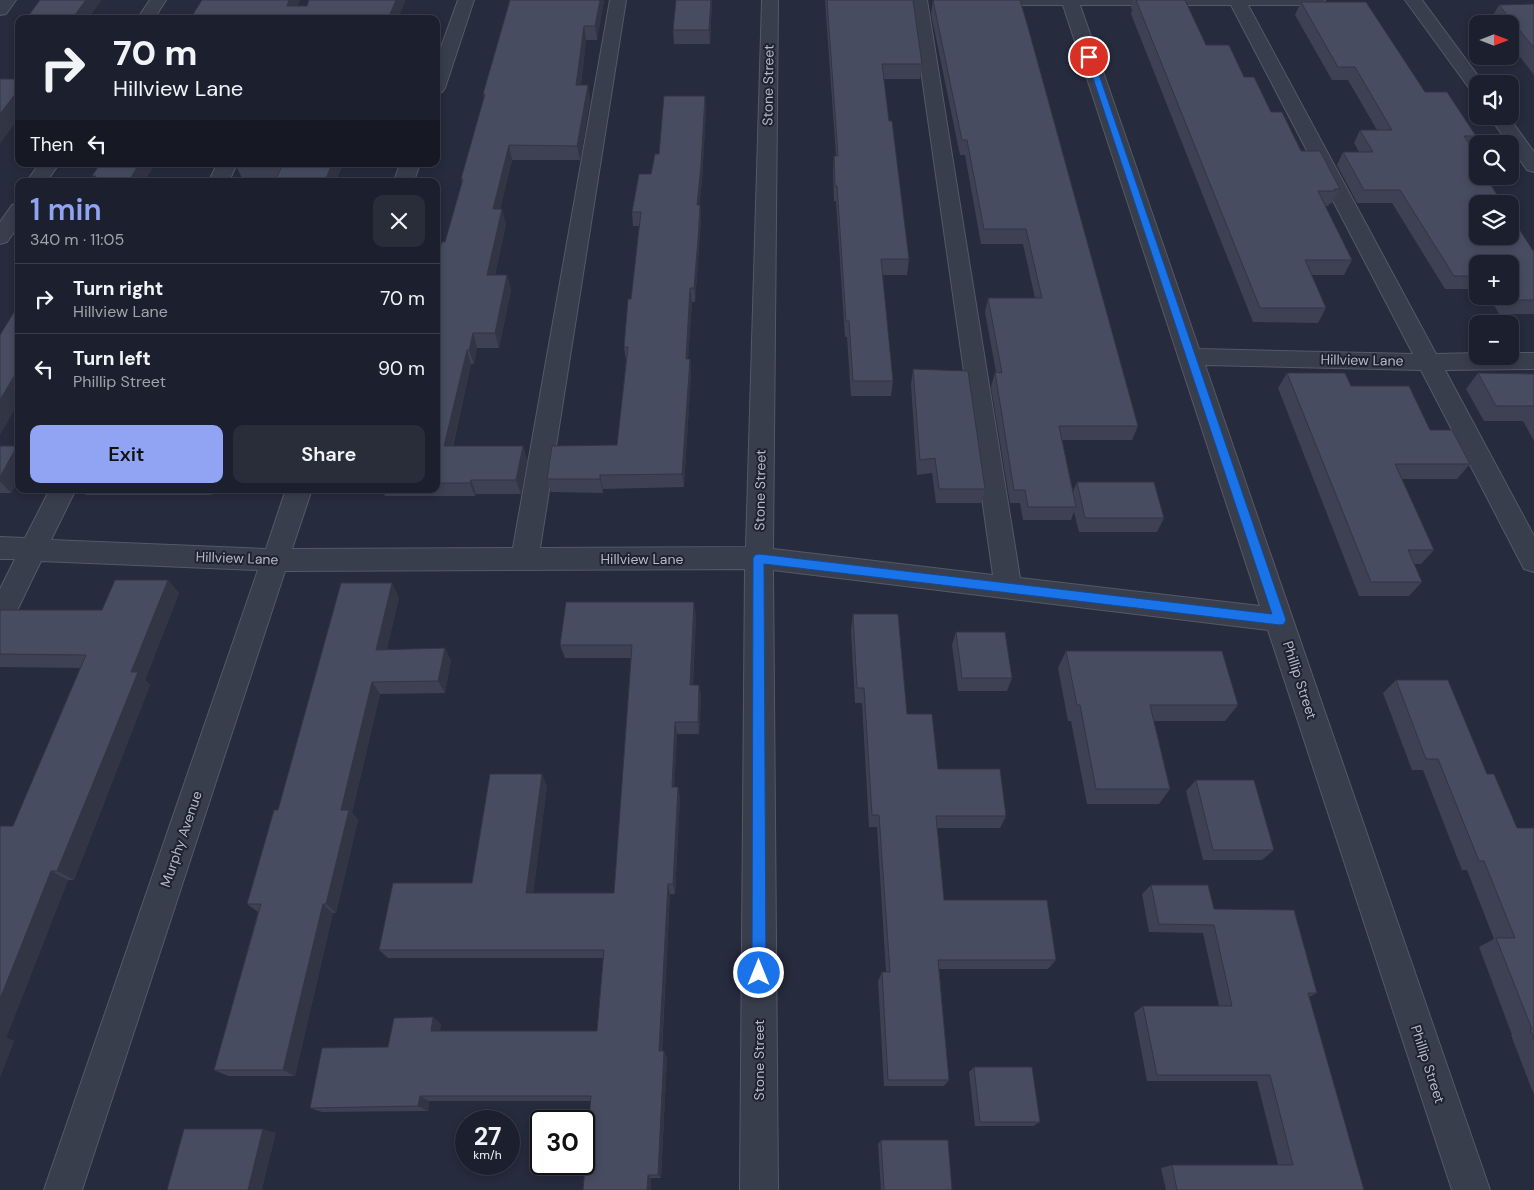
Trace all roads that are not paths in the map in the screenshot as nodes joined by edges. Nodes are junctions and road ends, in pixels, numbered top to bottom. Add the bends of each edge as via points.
1 (8, 0) edge
2 (158, 0) edge
3 (466, 0) edge
4 (618, 0) edge
5 (770, 0) edge
6 (919, 0) edge
7 (1013, 0) edge
8 (1070, 0) edge
9 (1237, 0) edge
10 (1317, 0) edge
11 (1413, 0) edge
12 (0, 10) edge
13 (149, 15) edge
14 (440, 76) edge
15 (1469, 76) edge
16 (1504, 125) edge
17 (1534, 166) edge
18 (47, 167) edge
19 (39, 178) edge
20 (15, 215) edge
21 (0, 237) edge
22 (1190, 357) junction
23 (1534, 361) edge
24 (1429, 362) junction
25 (61, 493) edge
26 (298, 493) edge
27 (0, 548) edge
28 (32, 548) junction
29 (759, 558) junction
30 (525, 559) junction
31 (275, 560) junction
32 (1534, 562) edge
33 (1008, 587) junction
34 (0, 617) edge
35 (1280, 620) junction
36 (63, 1190) edge
37 (759, 1190) edge
38 (1470, 1190) edge

1 - 12 street
2 - 13 street
3 - 14 street
4 - 30 street
5 - 29 street, Stone Street
6 - 33 street
7 - 8 street
8 - 9 street
8 - 22 street, Phillip Street
9 - 10 street
9 - 24 street
11 - 15 street
16 - 17 street
18 - 19 street
20 - 21 street
22 - 24 street, Hillview Lane
22 - 35 street, Phillip Street
23 - 24 street, Hillview Lane
24 - 32 street
25 - 28 street
26 - 31 street, Murphy Avenue
27 - 28 street, Hillview Lane
28 - 31 street, Hillview Lane
28 - 34 street
29 - 30 street, Hillview Lane
29 - 33 street, Hillview Lane
29 - 37 street, Stone Street
30 - 31 street, Hillview Lane
31 - 36 street, Murphy Avenue
33 - 35 street, Hillview Lane
35 - 38 street, Phillip Street

